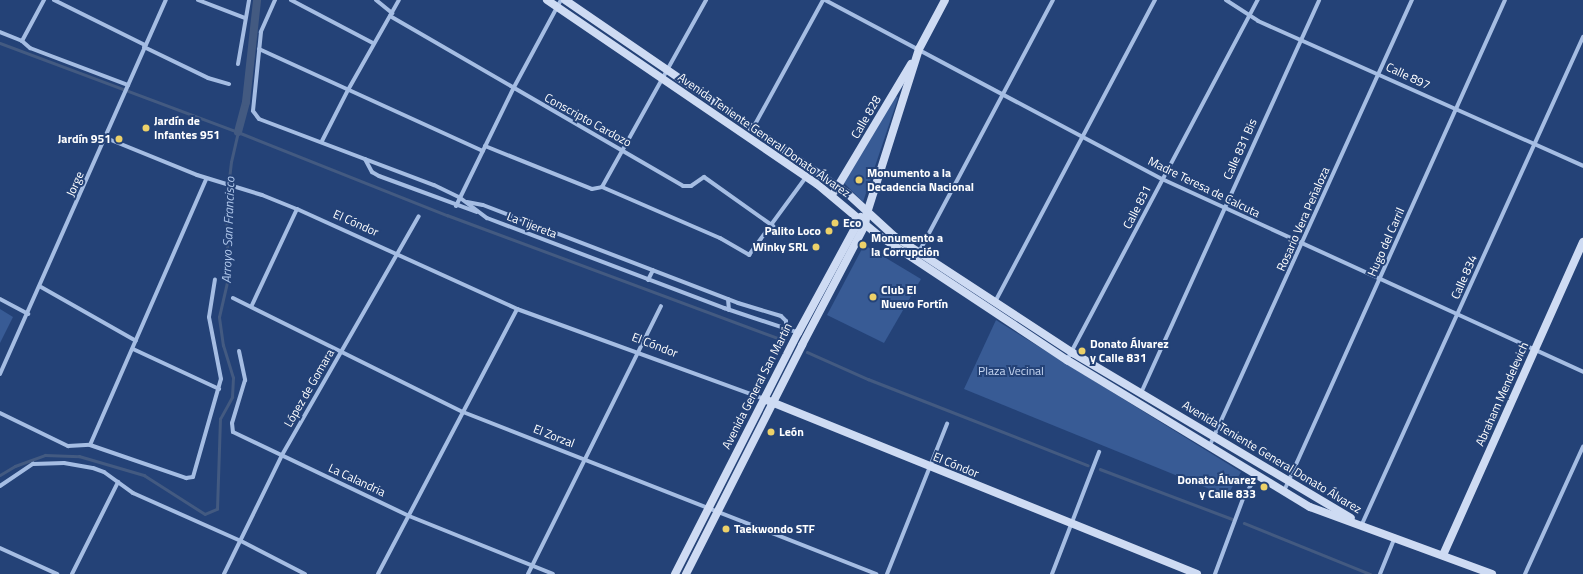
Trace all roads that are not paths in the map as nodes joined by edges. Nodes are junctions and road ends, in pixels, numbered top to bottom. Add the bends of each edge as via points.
1 (44, 0) edge
2 (54, 0) edge
3 (166, 0) edge
4 (198, 0) edge
5 (249, 0) edge
6 (274, 0) edge
7 (291, 0) edge
8 (376, 0) edge
9 (399, 0) edge
10 (547, 0) edge
11 (565, 0) edge
12 (706, 0) edge
13 (824, 0) edge
14 (945, 0) edge
15 (1052, 0) edge
16 (1155, 0) edge
17 (1226, 0) edge
18 (1258, 0) edge
19 (1319, 0) edge
20 (1412, 0) edge
21 (1505, 0) edge
22 (560, 4) edge
23 (391, 14) junction
24 (1250, 15) junction
25 (245, 18) junction
26 (0, 32) edge
27 (1583, 37) edge
28 (1301, 40) junction
29 (22, 41) junction
30 (374, 43) junction
31 (145, 46) junction
32 (259, 49) junction
33 (919, 49) junction
34 (238, 64) dead end
35 (668, 71) junction
36 (1379, 74) junction
37 (663, 79) junction
38 (229, 84) dead end
39 (127, 87) junction
40 (513, 89) junction
41 (348, 90) junction
42 (1004, 94) junction
43 (1456, 109) junction
44 (753, 129) junction
45 (1082, 136) junction
46 (106, 138) junction
47 (322, 141) junction
48 (1534, 145) junction
49 (486, 146) junction
50 (483, 151) junction
51 (624, 151) junction
52 (365, 159) junction
53 (1583, 166) edge
54 (806, 177) junction
55 (206, 178) junction
56 (1162, 179) junction
57 (602, 187) junction
58 (839, 188) junction
59 (832, 195) junction
60 (459, 197) junction
61 (467, 202) junction
62 (456, 206) junction
63 (1224, 208) junction
64 (297, 209) junction
65 (477, 212) junction
66 (867, 213) junction
67 (419, 216) dead end
68 (858, 219) junction
69 (865, 225) junction
70 (773, 226) junction
71 (1583, 242) edge
72 (1302, 244) junction
73 (919, 252) junction
74 (396, 254) junction
75 (653, 270) junction
76 (1380, 278) junction
77 (215, 279) dead end
78 (648, 280) junction
79 (41, 287) junction
80 (233, 298) dead end
81 (0, 299) edge
82 (728, 299) junction
83 (995, 302) junction
84 (252, 305) junction
85 (661, 306) dead end
86 (517, 309) junction
87 (729, 310) junction
88 (28, 314) junction
89 (1458, 314) junction
90 (786, 328) junction
91 (798, 333) junction
92 (806, 336) junction
93 (136, 341) junction
94 (1535, 348) junction
95 (133, 349) junction
96 (239, 351) dead end
97 (341, 352) junction
98 (639, 352) junction
99 (1073, 353) junction
100 (1068, 360) junction
101 (1, 367) edge
102 (1583, 372) edge
103 (0, 374) edge
104 (219, 389) junction
105 (1141, 393) junction
106 (764, 399) junction
107 (772, 403) junction
108 (463, 412) junction
109 (0, 413) edge
110 (947, 424) dead end
111 (1212, 441) junction
112 (90, 445) junction
113 (1583, 447) edge
114 (1099, 452) dead end
115 (282, 455) junction
116 (586, 459) junction
117 (930, 468) junction
118 (1258, 475) junction
119 (118, 482) junction
120 (1288, 482) junction
121 (0, 486) edge
122 (1284, 491) junction
123 (710, 507) junction
124 (718, 511) junction
125 (409, 516) junction
126 (1362, 524) junction
127 (1072, 525) junction
128 (1395, 537) junction
129 (241, 541) junction
130 (0, 548) edge
131 (1443, 555) junction
132 (532, 566) junction
133 (56, 574) edge
134 (72, 574) edge
135 (224, 574) edge
136 (305, 574) edge
137 (378, 574) edge
138 (528, 574) edge
139 (553, 574) edge
140 (675, 574) edge
141 (686, 574) edge
142 (876, 574) edge
143 (887, 574) edge
144 (1052, 574) edge
145 (1197, 574) edge
146 (1215, 574) edge
147 (1380, 574) edge
148 (1492, 574) edge
149 (1525, 574) edge

1 - 29 street
2 - 31 street
3 - 31 street, Jorge
4 - 25 street
5 - 25 street
6 - 32 street via 262,26
7 - 30 street
8 - 23 street, Conscripto Cardozo
9 - 23 street
10 - 22 main road, Avenida Teniente General Donato Álvarez
11 - 35 main road, Avenida Teniente General Donato Álvarez
12 - 35 street
13 - 33 street, Madre Teresa de Calcuta
13 - 44 street
14 - 33 main road, Avenida General San Martín
15 - 42 street
16 - 45 street
17 - 24 street, Calle 897
18 - 24 street, Calle 831
19 - 28 street, Calle 831 Bis
20 - 36 street, Rosario Vera Peñaloza
21 - 43 street, Hugo del Carril
22 - 37 main road, Avenida Teniente General Donato Álvarez
22 - 40 street
23 - 30 street
23 - 40 street, Conscripto Cardozo
24 - 28 street, Calle 897
24 - 56 street, Calle 831
25 - 34 street
26 - 29 street
27 - 48 street, Calle 834
28 - 36 street, Calle 897
28 - 63 street, Calle 831 Bis
29 - 39 street via 30,48
30 - 41 street
31 - 38 street via 208,78
31 - 39 street, Jorge
32 - 41 street
32 - 47 street, La Tijereta via 254,111 259,119
33 - 42 street, Madre Teresa de Calcuta
33 - 58 main road, Calle 828
33 - 66 main road, Avenida General San Martín
35 - 37 street
35 - 44 main road, Avenida Teniente General Donato Álvarez
36 - 43 street, Calle 897
36 - 72 street, Rosario Vera Peñaloza
37 - 51 street
37 - 54 main road, Avenida Teniente General Donato Álvarez
39 - 46 street, Jorge
40 - 49 street
40 - 51 street, Conscripto Cardozo
41 - 47 street
41 - 50 street
42 - 45 street, Madre Teresa de Calcuta
42 - 73 street
43 - 48 street, Calle 897
43 - 76 street, Hugo del Carril
44 - 58 main road, Avenida Teniente General Donato Álvarez
45 - 56 street, Madre Teresa de Calcuta
45 - 83 street
46 - 55 street, El Cóndor
46 - 79 street, Jorge
47 - 52 street, La Tijereta
48 - 53 street, Calle 897
48 - 89 street, Calle 834
49 - 50 street
49 - 57 street via 592,189
50 - 60 street
51 - 57 street
51 - 70 street, Conscripto Cardozo via 683,186 691,186 704,177
52 - 60 street, La Tijereta
52 - 62 street via 372,172 379,176
54 - 59 main road, Avenida Teniente General Donato Álvarez
54 - 70 street
55 - 64 street, El Cóndor
55 - 93 street
56 - 63 street, Madre Teresa de Calcuta
56 - 99 street, Calle 831
57 - 70 street via 720,238 746,254 752,254
58 - 59 main road, Calle 828
58 - 66 main road, Avenida Teniente General Donato Álvarez
59 - 68 main road, Avenida Teniente General Donato Álvarez
60 - 61 street, La Tijereta
60 - 62 street
61 - 65 street, La Tijereta
61 - 75 street via 483,205
62 - 65 street
63 - 72 street, Madre Teresa de Calcuta
63 - 105 street, Calle 831 Bis
64 - 74 street, El Cóndor
64 - 84 street
65 - 78 street, La Tijereta
66 - 68 main road, Avenida General San Martín
66 - 69 main road, Avenida General San Martín
66 - 73 main road, Avenida Teniente General Donato Álvarez via 894,236
67 - 74 street, López de Gomara
68 - 69 main road, Avenida Teniente General Donato Álvarez
68 - 91 main road, Avenida General San Martín
69 - 92 main road, Avenida General San Martín
69 - 100 main road, Avenida Teniente General Donato Álvarez
71 - 94 main road, Abraham Mendelevich
72 - 76 street, Madre Teresa de Calcuta
72 - 111 street, Rosario Vera Peñaloza
73 - 83 main road, Avenida Teniente General Donato Álvarez
74 - 86 street, El Cóndor
74 - 97 street, López de Gomara
75 - 78 street
75 - 82 street
76 - 89 street, Madre Teresa de Calcuta
76 - 120 street, Hugo del Carril
77 - 104 street via 209,307 211,329 221,366
78 - 87 street, La Tijereta
79 - 88 street, Jorge
79 - 93 street
80 - 84 street, El Zorzal
81 - 88 street
82 - 87 street
82 - 90 street via 781,316 786,321
83 - 99 main road, Avenida Teniente General Donato Álvarez
84 - 97 street, El Zorzal
85 - 98 street
86 - 98 street, El Cóndor
86 - 108 street
87 - 90 street, La Tijereta
88 - 101 street, Jorge
89 - 94 street, Madre Teresa de Calcuta
89 - 126 street, Calle 834
90 - 91 street, La Tijereta
91 - 92 street, La Tijereta
91 - 106 main road, Avenida General San Martín
92 - 107 main road, Avenida General San Martín
93 - 95 street
94 - 102 street, Madre Teresa de Calcuta
94 - 131 main road, Abraham Mendelevich
95 - 104 street
95 - 112 street
96 - 115 street, La Calandria via 246,380 232,429
97 - 108 street, El Zorzal
97 - 115 street, López de Gomara
98 - 106 street, El Cóndor
98 - 116 street
99 - 100 street, Calle 831
99 - 105 main road, Avenida Teniente General Donato Álvarez
100 - 111 main road, Avenida Teniente General Donato Álvarez
101 - 103 street, Jorge
104 - 112 street via 194,477 186,478
105 - 111 main road, Avenida Teniente General Donato Álvarez
106 - 107 main road, El Cóndor
106 - 123 main road, Avenida General San Martín
107 - 117 main road, El Cóndor
107 - 124 main road, Avenida General San Martín
108 - 116 street, El Zorzal
108 - 125 street
109 - 112 street via 68,446
110 - 117 street
111 - 118 main road, Avenida Teniente General Donato Álvarez
111 - 120 main road, Avenida Teniente General Donato Álvarez
113 - 149 street
114 - 127 street
115 - 125 street, La Calandria
115 - 129 street, López de Gomara
116 - 123 street, El Zorzal
116 - 132 street
117 - 127 main road, El Cóndor
117 - 143 street
118 - 122 main road, Avenida Teniente General Donato Álvarez
118 - 146 street via 1244,496
119 - 121 street via 93,468 64,463 33,464
119 - 129 street via 133,493
119 - 134 street
120 - 122 street, Hugo del Carril
120 - 126 main road, Avenida Teniente General Donato Álvarez
122 - 126 main road, Avenida Teniente General Donato Álvarez via 1314,510
123 - 124 street, El Zorzal
123 - 140 main road, Avenida General San Martín
124 - 141 main road, Avenida General San Martín
124 - 142 street, El Zorzal
125 - 132 street, La Calandria
125 - 137 street
126 - 128 main road
127 - 144 street
127 - 145 main road, El Cóndor
128 - 131 main road
128 - 147 street
129 - 135 street, López de Gomara
129 - 136 street
130 - 133 street
131 - 148 main road
132 - 138 street
132 - 139 street, La Calandria

